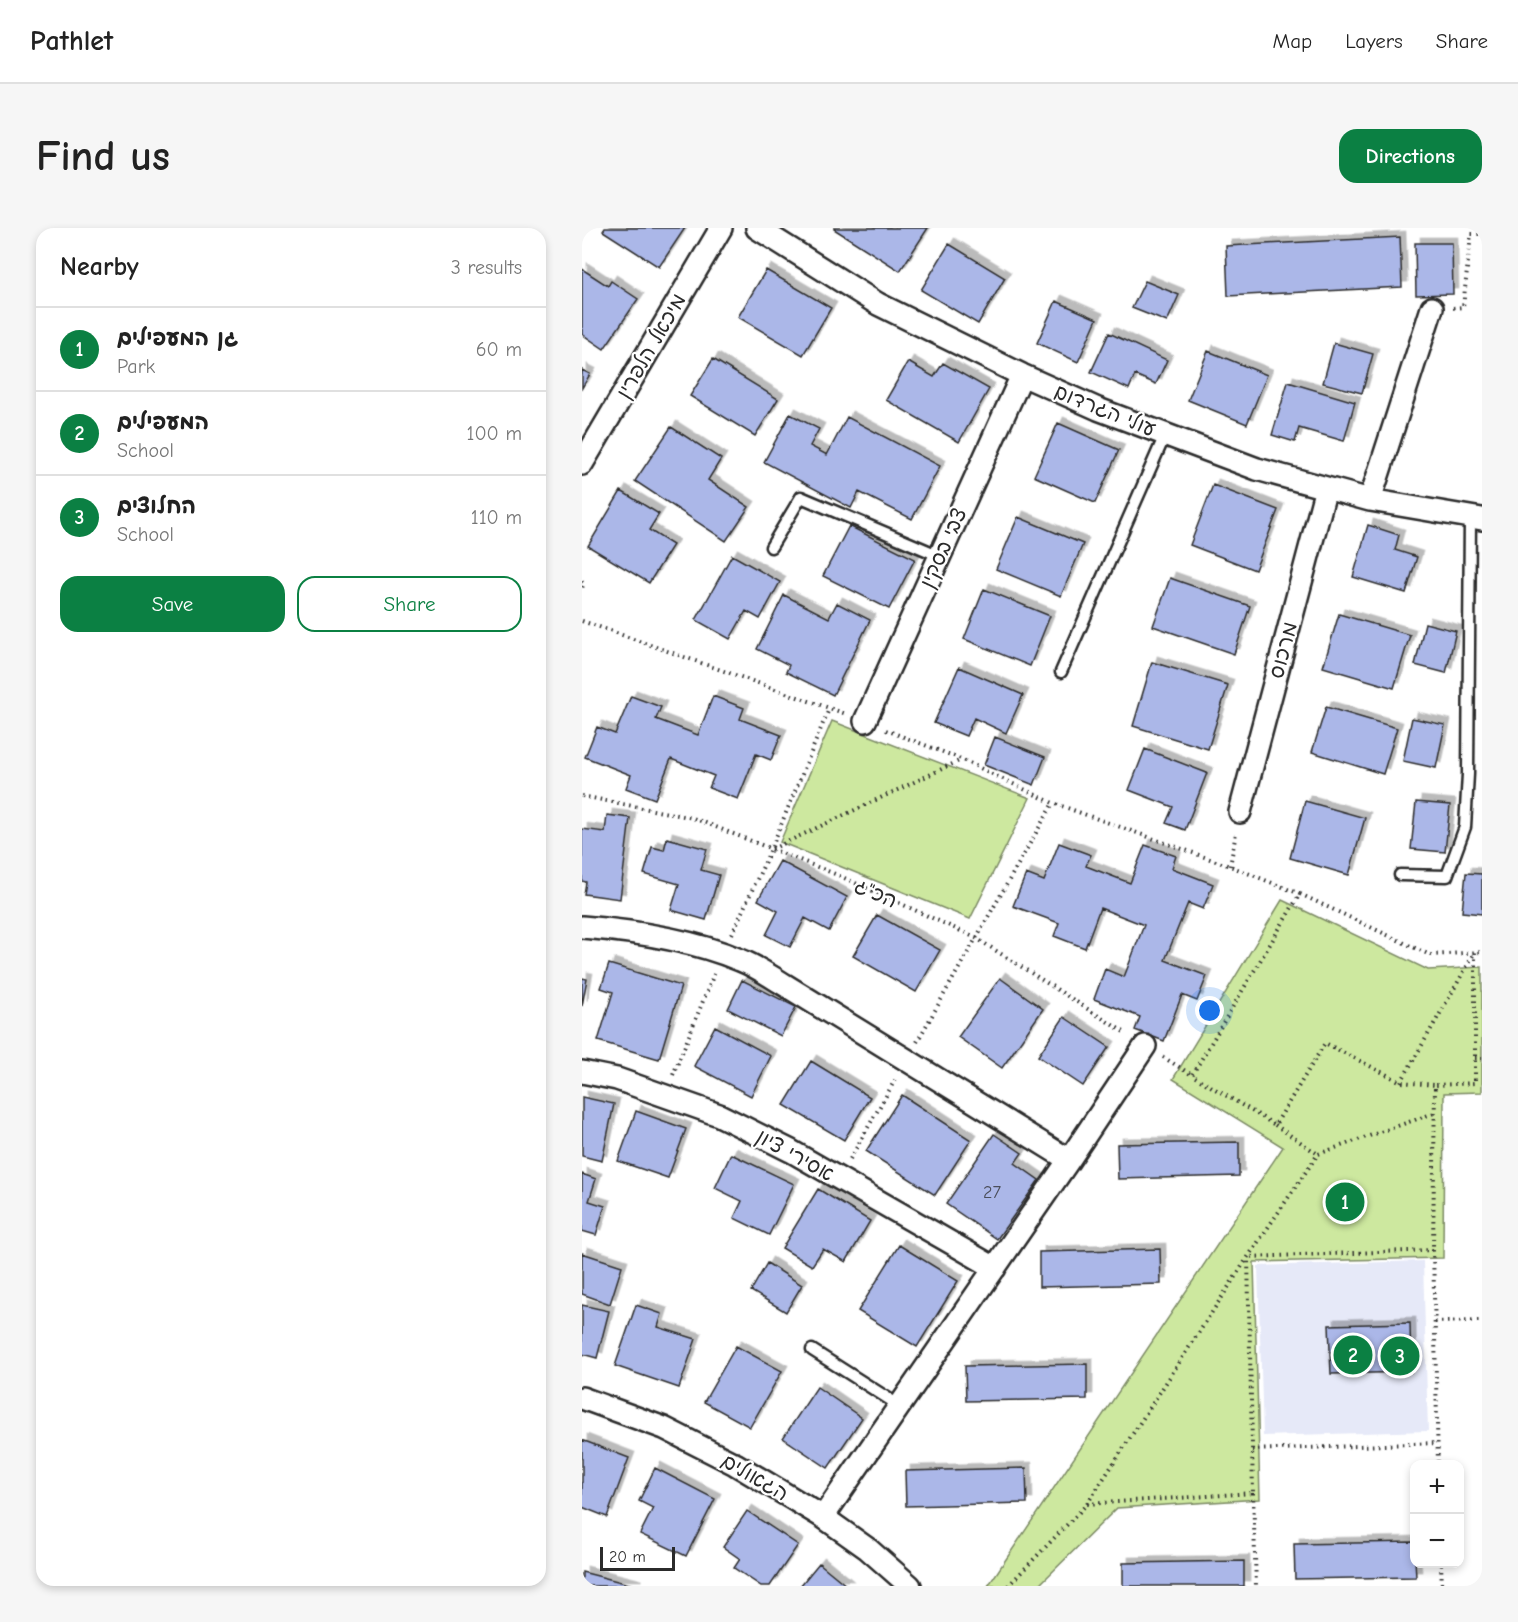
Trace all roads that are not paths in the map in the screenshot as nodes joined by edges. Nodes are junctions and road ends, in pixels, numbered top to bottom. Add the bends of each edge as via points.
1 (721, 228) edge
2 (757, 228) edge
3 (1432, 308) road end
4 (1022, 375) junction
5 (1165, 435) junction
6 (582, 464) edge
7 (1326, 488) junction
8 (1370, 500) junction
9 (1476, 518) edge
10 (771, 547) dead end
11 (940, 556) junction
12 (1061, 672) dead end
13 (865, 721) road end
14 (1240, 812) road end
15 (1400, 875) dead end
16 (582, 927) edge
17 (1145, 1046) road end
18 (582, 1072) edge
19 (1069, 1160) junction
20 (995, 1268) junction
21 (812, 1350) dead end
22 (582, 1398) edge
23 (900, 1406) junction
24 (823, 1517) junction
25 (910, 1586) edge

1 - 6 street, מיכאל הלפרין
2 - 4 street, עולי הגרדום via 878,304
3 - 8 street
4 - 5 street, עולי הגרדום
4 - 11 street, צבי בסקין
5 - 7 street, עולי הגרדום via 1257,469
5 - 12 lane
7 - 8 street, עולי הגרדום
7 - 14 street, מרכוס
8 - 9 street, עולי הגרדום
9 - 15 lane via 1465,827 1447,876
10 - 11 lane via 801,497
11 - 13 street, צבי בסקין
16 - 19 street via 692,945 741,960
17 - 19 street
18 - 20 street, אסירי ציון via 665,1094 719,1115 791,1151
19 - 20 street
20 - 23 street
21 - 23 lane
22 - 24 street, הגאולים via 664,1428 735,1464
23 - 24 street
24 - 25 street, הגאולים

